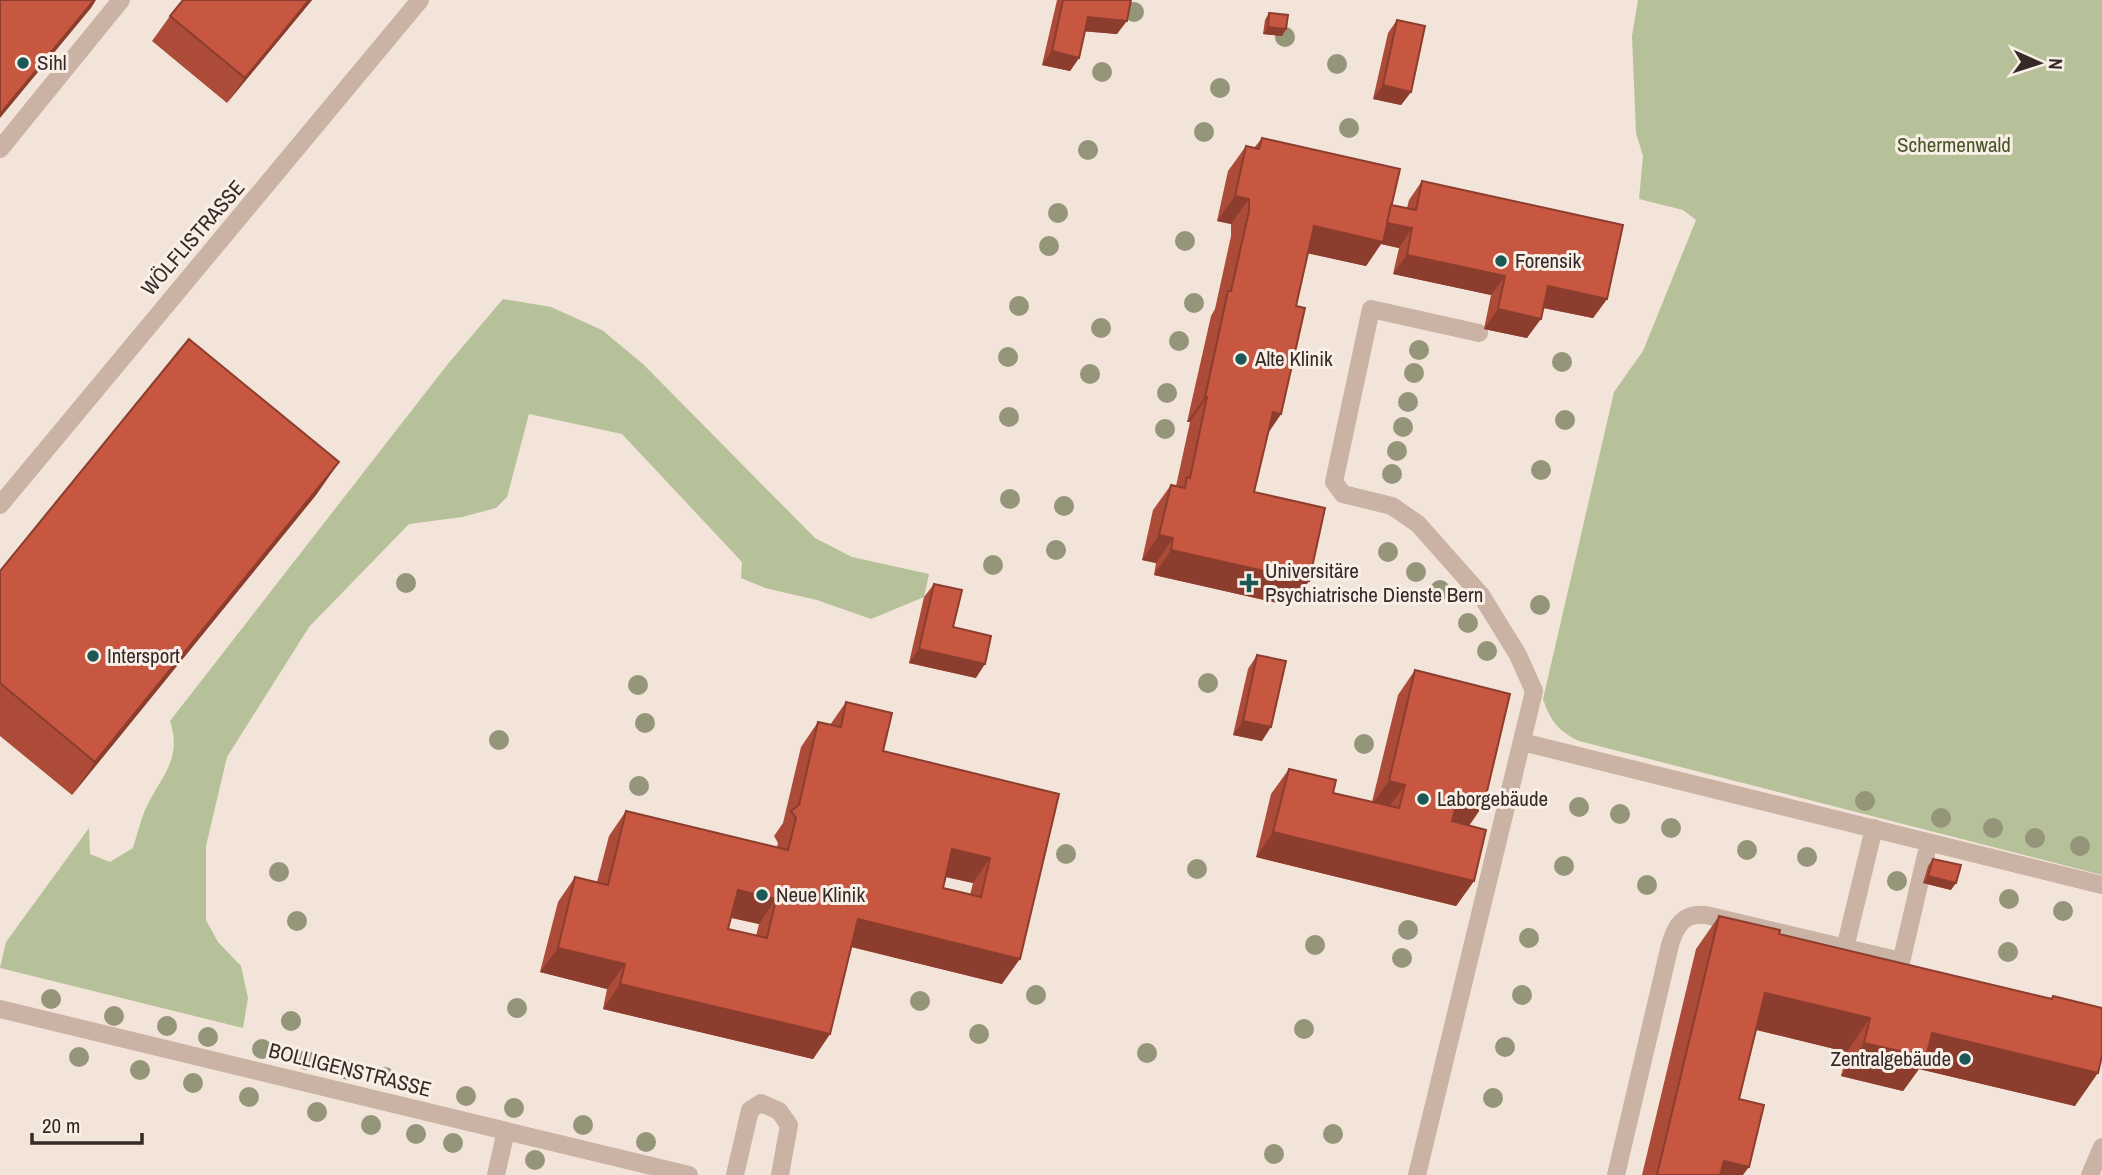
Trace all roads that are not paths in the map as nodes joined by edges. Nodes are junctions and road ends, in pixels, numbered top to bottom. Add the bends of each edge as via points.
1 (121, 0) edge
2 (420, 0) edge
3 (0, 149) edge
4 (1479, 333) dead end
5 (0, 505) edge
6 (1522, 742) junction
7 (1874, 828) junction
8 (1926, 855) dead end
9 (2102, 885) edge
10 (1844, 948) junction
11 (1901, 961) junction
12 (1896, 982) edge
13 (0, 1009) edge
14 (506, 1131) junction
15 (2102, 1147) edge
16 (496, 1175) edge
17 (689, 1175) edge
18 (735, 1175) edge
19 (780, 1175) edge
20 (1417, 1175) edge
21 (1616, 1175) edge
22 (2090, 1175) edge

1 - 3 lane
2 - 5 lane, WÖLFLISTRASSE
4 - 6 lane via 1371,309 1334,482 1343,494 1392,506 1418,524 1481,595 1534,691
6 - 7 lane
6 - 20 lane
7 - 9 lane
7 - 10 lane
8 - 11 lane
10 - 11 lane
10 - 21 lane via 1706,915 1683,919 1670,945
11 - 12 lane
13 - 14 lane, BOLLIGENSTRASSE
14 - 16 lane
14 - 17 lane, BOLLIGENSTRASSE
15 - 22 lane
18 - 19 lane via 750,1110 761,1103 779,1111 789,1125

